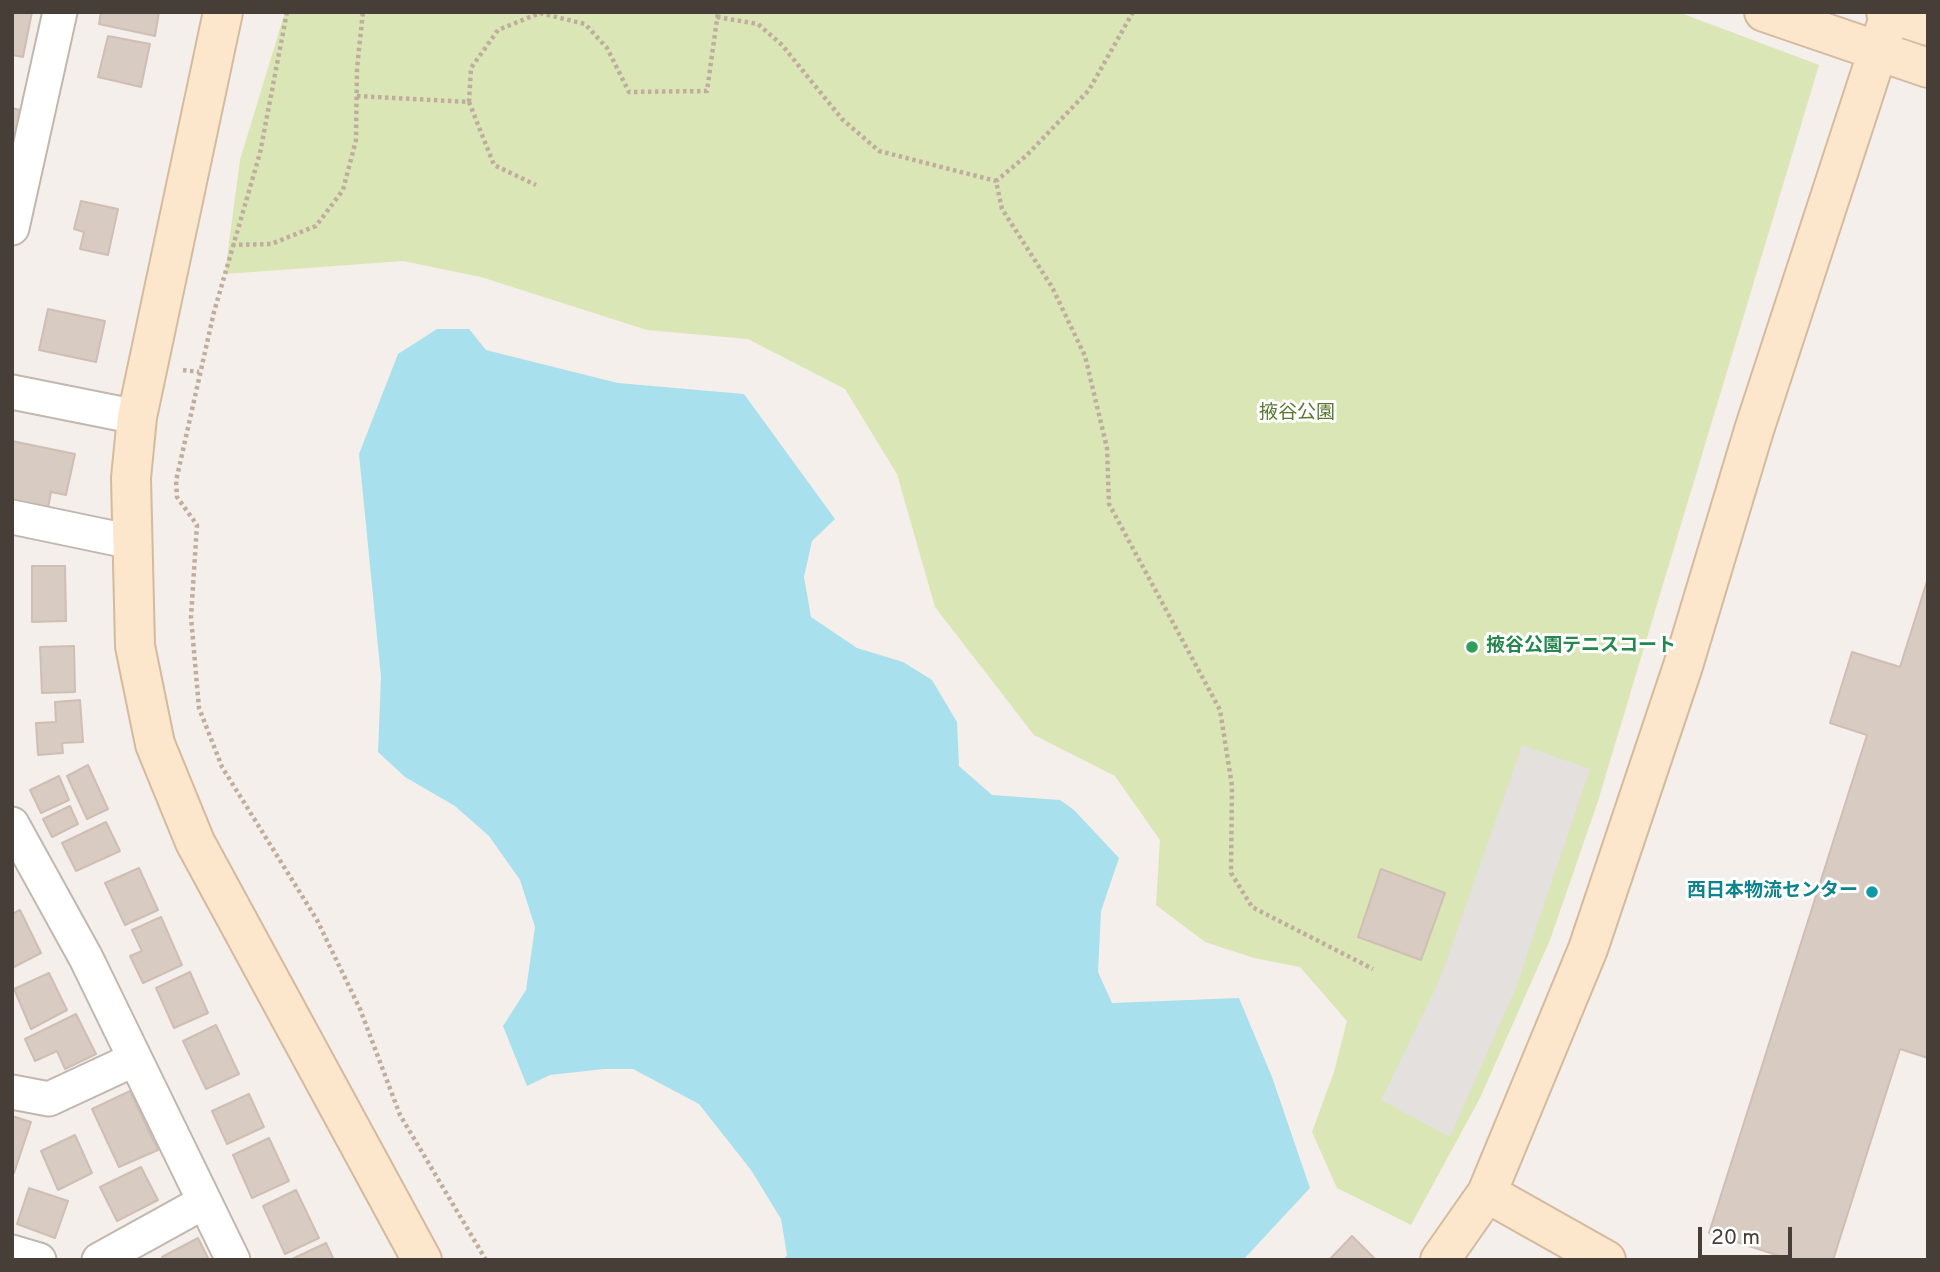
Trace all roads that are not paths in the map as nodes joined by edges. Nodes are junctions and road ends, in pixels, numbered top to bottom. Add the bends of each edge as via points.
1 (60, 12) edge
2 (223, 12) edge
3 (1764, 12) edge
4 (1889, 13) edge
5 (1928, 26) edge
6 (1880, 51) junction
7 (1928, 68) edge
8 (12, 228) edge
9 (12, 392) edge
10 (137, 417) junction
11 (12, 517) edge
12 (132, 542) junction
13 (12, 824) edge
14 (135, 1059) junction
15 (12, 1092) edge
16 (1487, 1192) junction
17 (204, 1202) junction
18 (12, 1252) edge
19 (39, 1260) edge
20 (99, 1260) edge
21 (233, 1260) edge
22 (422, 1260) edge
23 (1440, 1260) edge
24 (1606, 1260) edge

1 - 8 street
2 - 10 street
3 - 6 street
4 - 5 street
4 - 6 street
6 - 7 street
6 - 16 street via 1588,949
9 - 10 street
10 - 12 street via 131,478
11 - 12 street
12 - 22 street via 135,646 155,744 195,842
13 - 14 street
14 - 15 street via 49,1099
14 - 17 street
16 - 23 street
16 - 24 street
17 - 20 street
17 - 21 street
18 - 19 street

